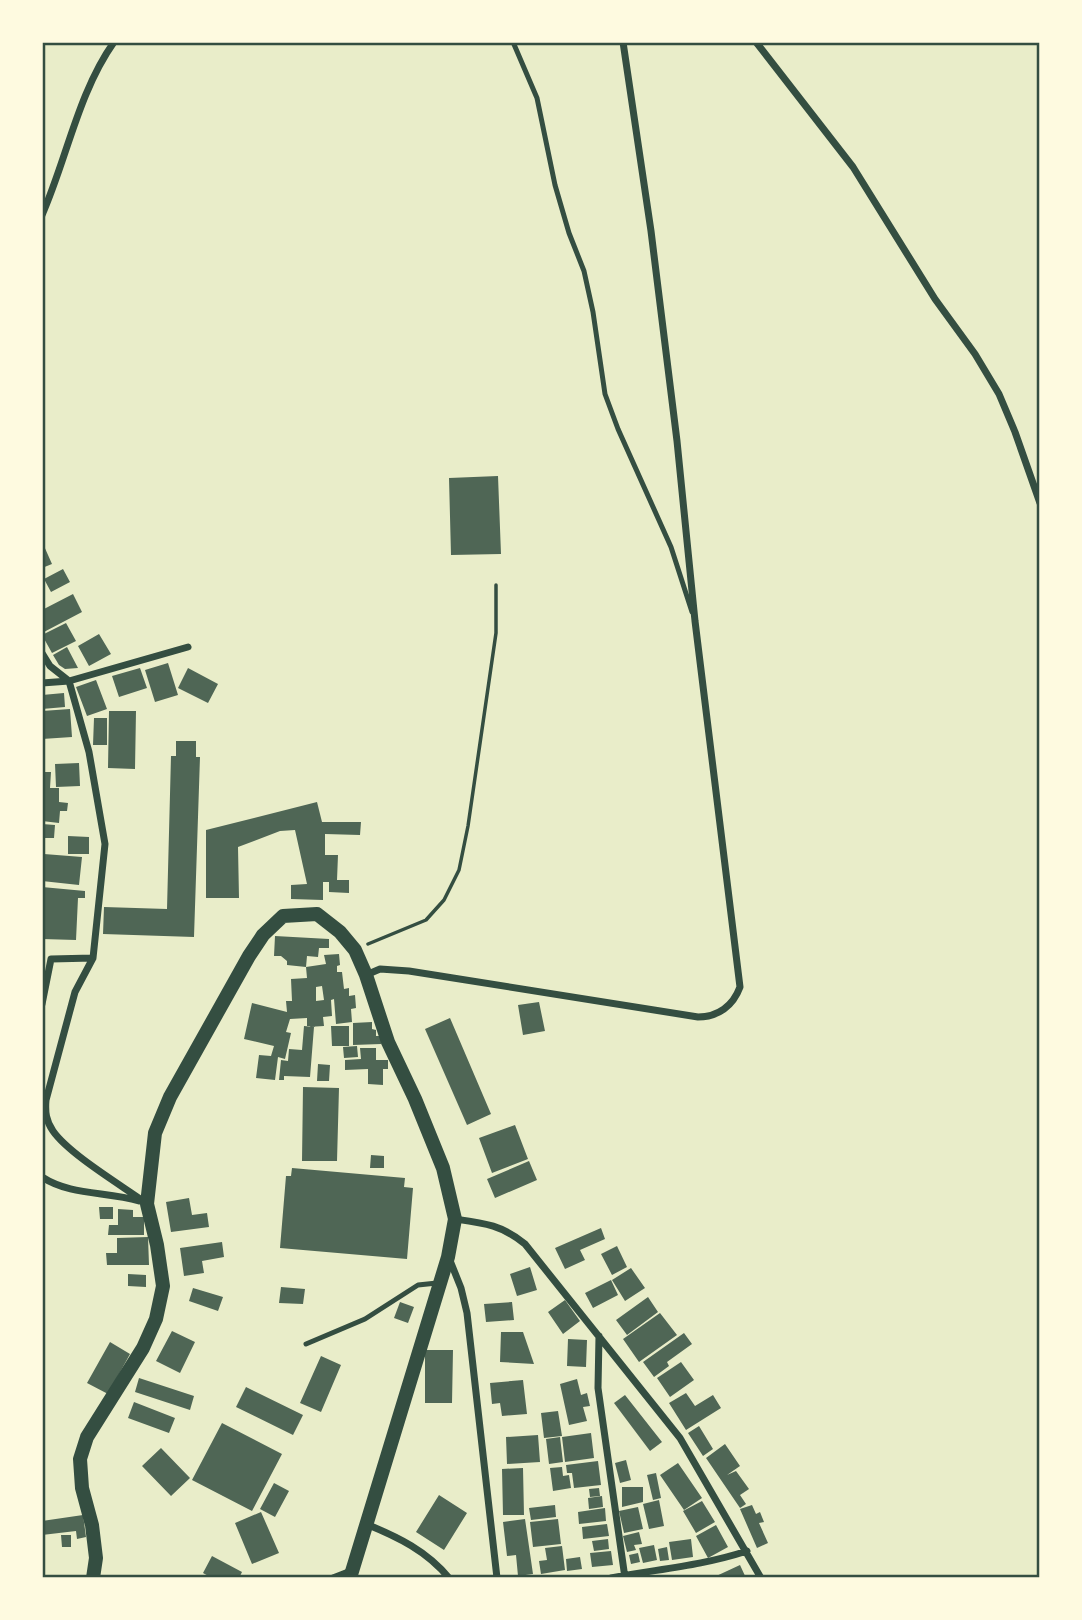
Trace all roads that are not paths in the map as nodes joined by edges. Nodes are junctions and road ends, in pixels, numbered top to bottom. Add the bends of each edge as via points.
1 (114, 42) edge
2 (513, 42) edge
3 (623, 42) edge
4 (756, 42) edge
5 (42, 215) edge
6 (1040, 503) edge
7 (695, 621) junction
8 (188, 647) dead end
9 (42, 653) edge
10 (69, 681) junction
11 (42, 683) edge
12 (93, 958) junction
13 (366, 975) junction
14 (42, 1004) edge
15 (42, 1177) edge
16 (147, 1204) junction
17 (455, 1219) junction
18 (448, 1256) junction
19 (440, 1282) junction
20 (599, 1335) junction
21 (306, 1344) dead end
22 (366, 1524) junction
23 (747, 1551) junction
24 (351, 1574) edge
25 (624, 1577) edge
26 (93, 1578) edge
27 (332, 1578) edge
28 (449, 1578) edge
29 (497, 1578) edge
30 (611, 1578) edge
31 (761, 1578) edge

1 - 5 street via 83,102
2 - 7 lane via 537,98 555,185 584,271 606,394 671,547
3 - 7 street via 674,414
4 - 6 street via 853,167 975,354 999,394
7 - 13 street via 739,979 737,994 727,1007 698,1017 409,971 380,969
8 - 10 street
9 - 10 street
10 - 11 street
10 - 12 street via 89,752 105,844
12 - 14 street via 51,959
12 - 16 street via 75,992 45,1114 66,1145
13 - 16 main road via 355,950 317,914 283,916 262,935 170,1097 155,1133
13 - 17 main road via 388,1042 443,1168
15 - 16 street via 75,1191 119,1195
16 - 26 main road via 163,1286 156,1319 87,1437 80,1459 96,1558
17 - 18 main road
17 - 20 street via 494,1225 519,1239
18 - 19 main road
18 - 29 street via 467,1313
19 - 21 lane via 418,1285 365,1319
19 - 22 main road
20 - 23 street via 680,1438
20 - 25 street via 598,1388
22 - 24 main road
22 - 28 street via 424,1553
23 - 25 street via 718,1561
23 - 31 street
24 - 27 street
25 - 30 street

